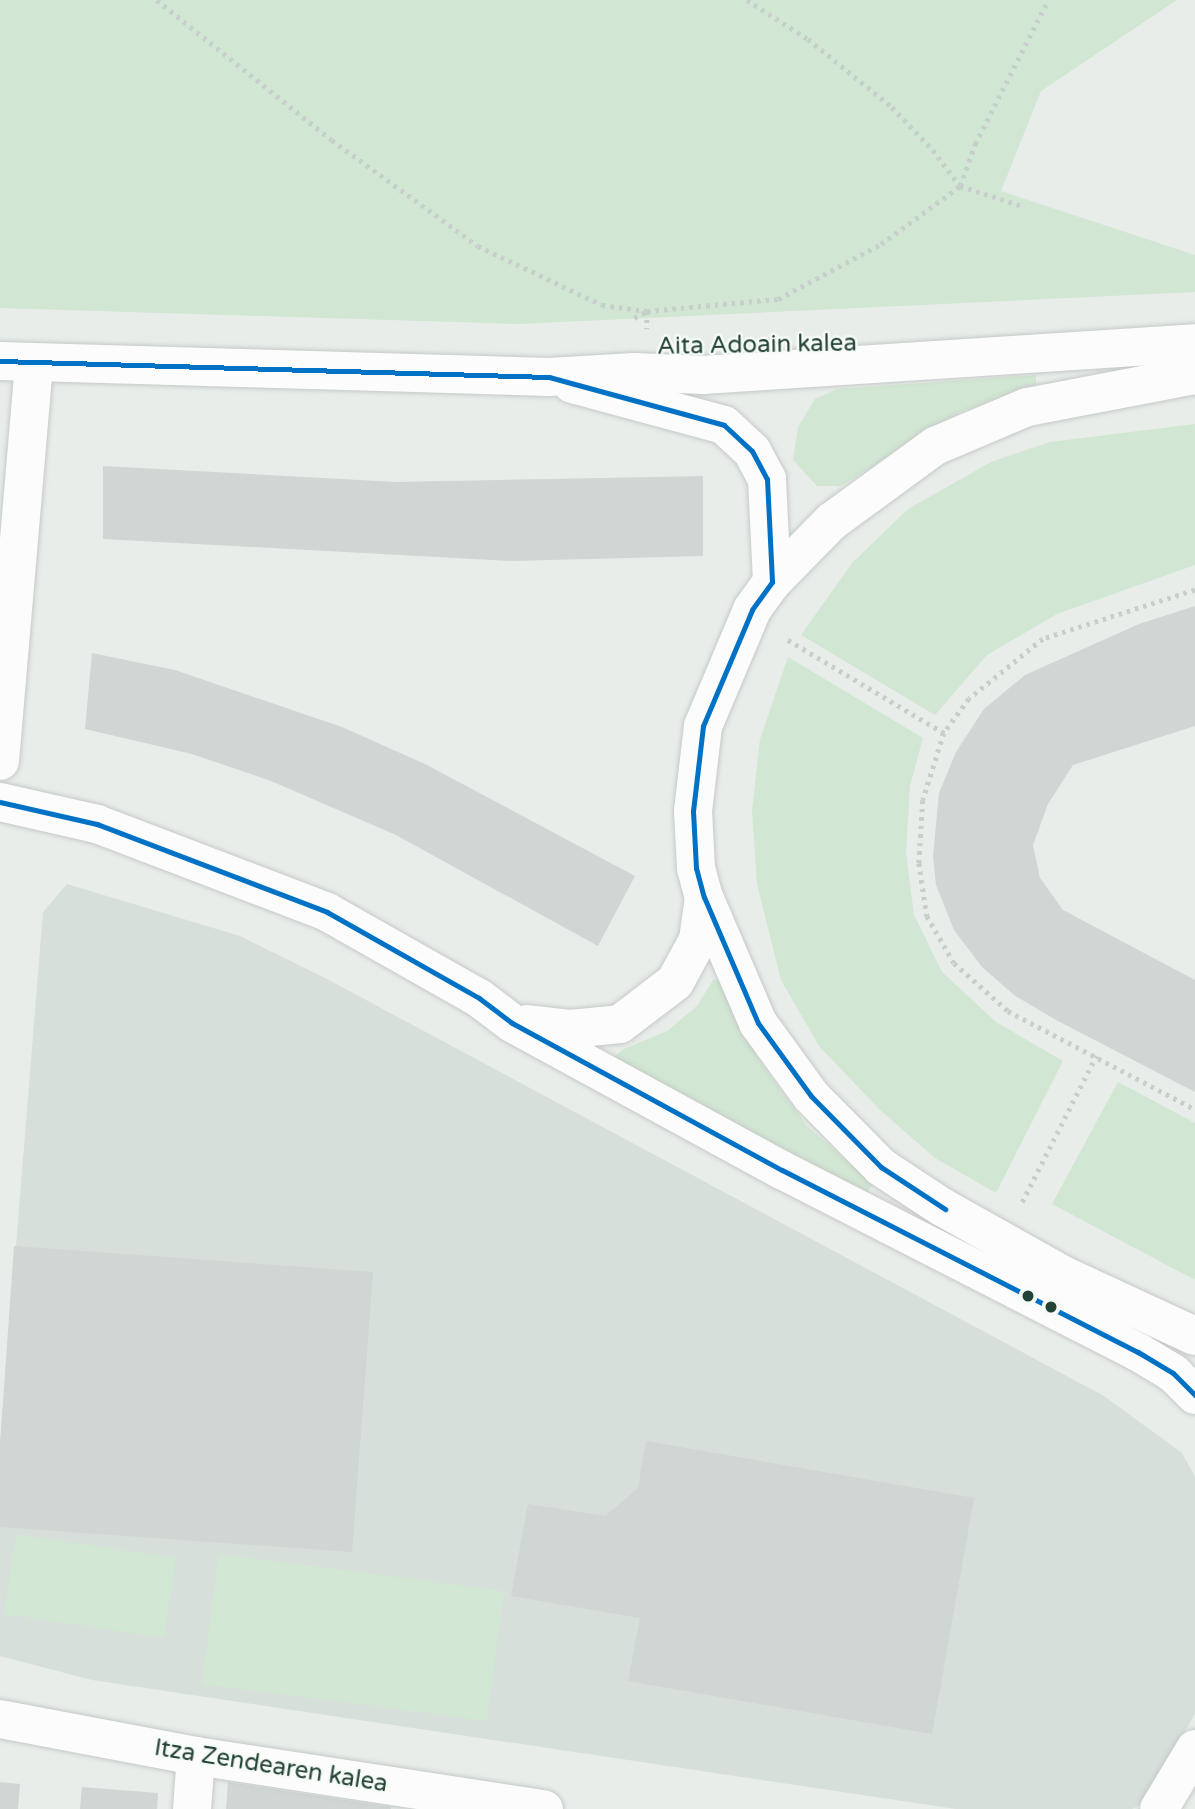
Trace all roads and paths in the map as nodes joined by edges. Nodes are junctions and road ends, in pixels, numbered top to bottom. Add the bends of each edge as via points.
1 (157, 0) edge
2 (747, 0) edge
3 (1048, 0) edge
4 (960, 186) junction
5 (1025, 207) dead end
6 (647, 311) junction
7 (634, 317) dead end
8 (648, 338) dead end
9 (1195, 343) edge
10 (17, 361) edge
11 (1195, 375) edge
12 (549, 377) junction
13 (772, 582) junction
14 (1195, 590) edge
15 (783, 637) dead end
16 (944, 733) junction
17 (0, 761) edge
18 (0, 802) edge
19 (704, 897) junction
20 (512, 1023) junction
21 (1096, 1056) junction
22 (1195, 1109) edge
23 (1031, 1213) dead end
24 (1195, 1336) edge
25 (1195, 1395) edge
26 (0, 1719) edge
27 (1195, 1749) edge
28 (196, 1756) junction
29 (192, 1809) edge
30 (544, 1809) edge
31 (1159, 1809) edge

1 - 6 path, Aita Adoain kalea via 332,140 478,246 602,305
2 - 4 path via 808,39 892,107
3 - 4 path via 975,144
4 - 5 path
4 - 6 path via 881,244 778,299
6 - 7 path
6 - 8 path, Aita Adoain kalea
9 - 12 street, Aita Adoain kalea via 703,375 634,372
10 - 12 street, Aita Adoain kalea
10 - 17 street
11 - 13 street via 1027,407 935,446 832,521
12 - 13 street, Aita Adoain kalea via 724,425 752,451 767,479
13 - 19 street via 747,621 702,726 693,811 696,867
14 - 16 path via 1043,639 969,699
15 - 16 path
16 - 21 path via 923,800 919,863 927,916 954,963 1008,1011
18 - 20 street via 97,824 327,912 479,998
19 - 20 street via 698,940 675,982 620,1024 570,1029
19 - 24 street via 758,1023 811,1096 881,1167 1054,1270
20 - 25 street via 782,1170 1138,1352 1173,1373
21 - 22 path
21 - 23 path via 1020,1207
26 - 28 street, Itza Zendearen kalea
27 - 31 street
28 - 29 street
28 - 30 street, Itza Zendearen kalea

